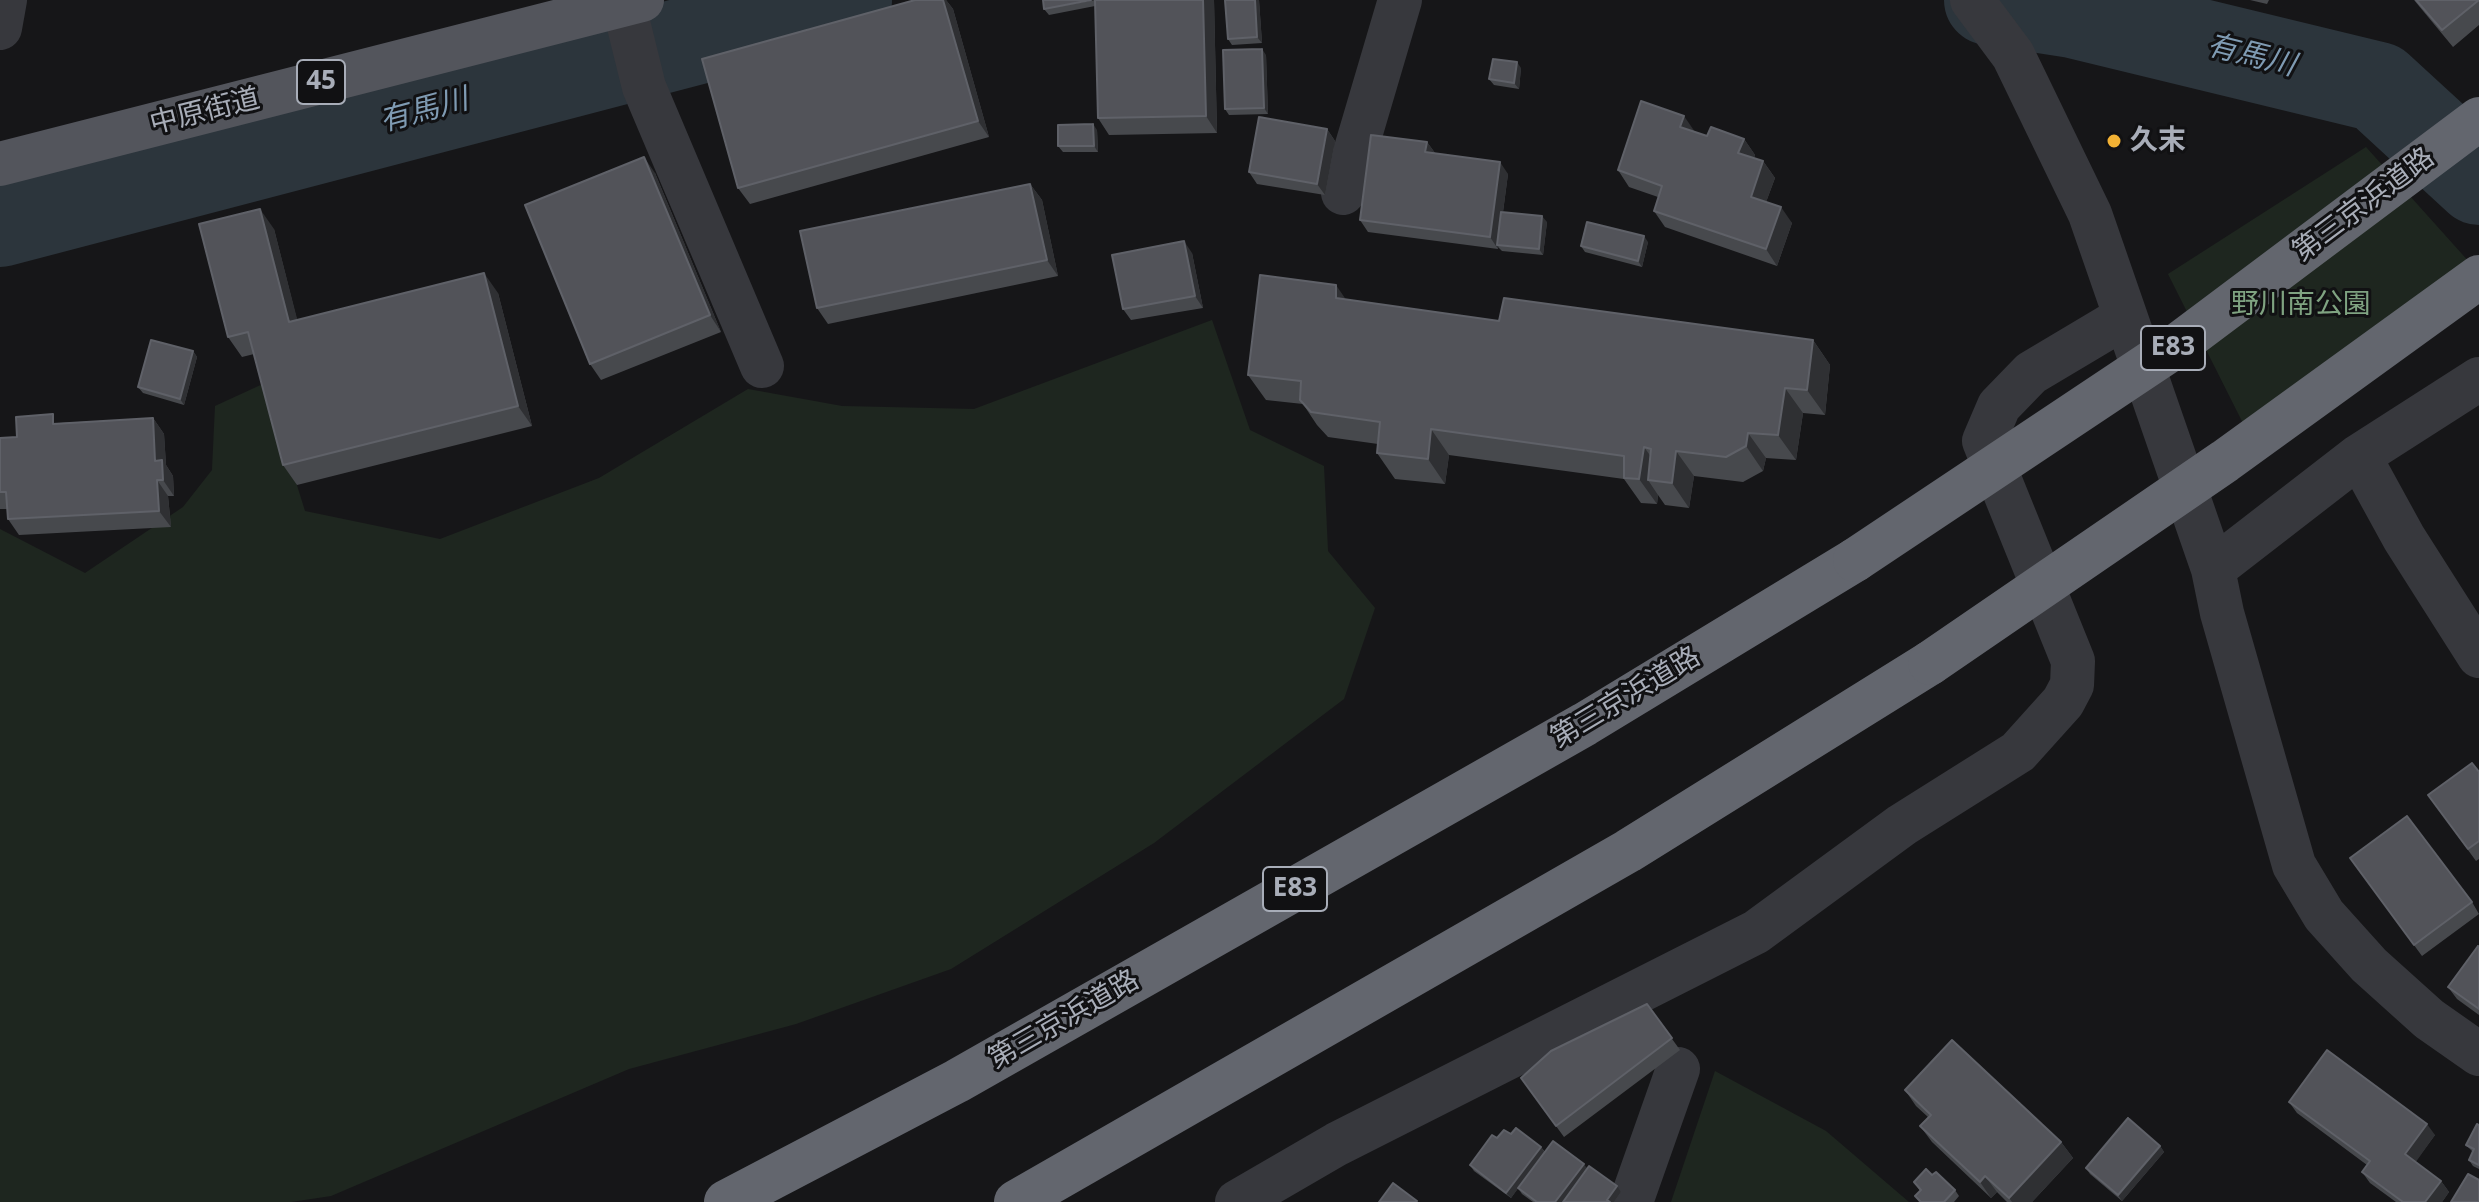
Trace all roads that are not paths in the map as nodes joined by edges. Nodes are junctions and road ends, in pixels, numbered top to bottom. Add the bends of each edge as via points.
1 (5, 0) edge
2 (1400, 0) edge
3 (1972, 0) edge
4 (633, 3) edge
5 (0, 28) edge
6 (2479, 119) edge
7 (0, 164) edge
8 (1343, 193) dead end
9 (2479, 277) edge
10 (2125, 317) junction
11 (762, 366) dead end
12 (2479, 379) edge
13 (2359, 456) junction
14 (2213, 569) junction
15 (2479, 656) edge
16 (2479, 1054) edge
17 (1678, 1069) dead end
18 (726, 1202) edge
19 (1016, 1202) edge
20 (1237, 1202) edge
21 (1631, 1202) edge

1 - 5 street
2 - 8 street
3 - 10 street via 2013,55 2090,214
4 - 7 main road, 中原街道 / 45
4 - 11 street via 644,87
6 - 18 highway, 第三京浜道路 / E83, bridge via 2179,344 1855,560 1571,732 971,1073
9 - 19 highway, bridge via 2225,461 1930,663 1628,851
10 - 14 street
10 - 20 street via 2031,373 1999,406 1984,441 2073,661 2072,685 2063,702 2018,752 1902,825 1756,932 1337,1144
12 - 13 street
13 - 14 street
13 - 15 street
14 - 16 street via 2294,865 2324,915 2369,965 2429,1019
17 - 21 street

